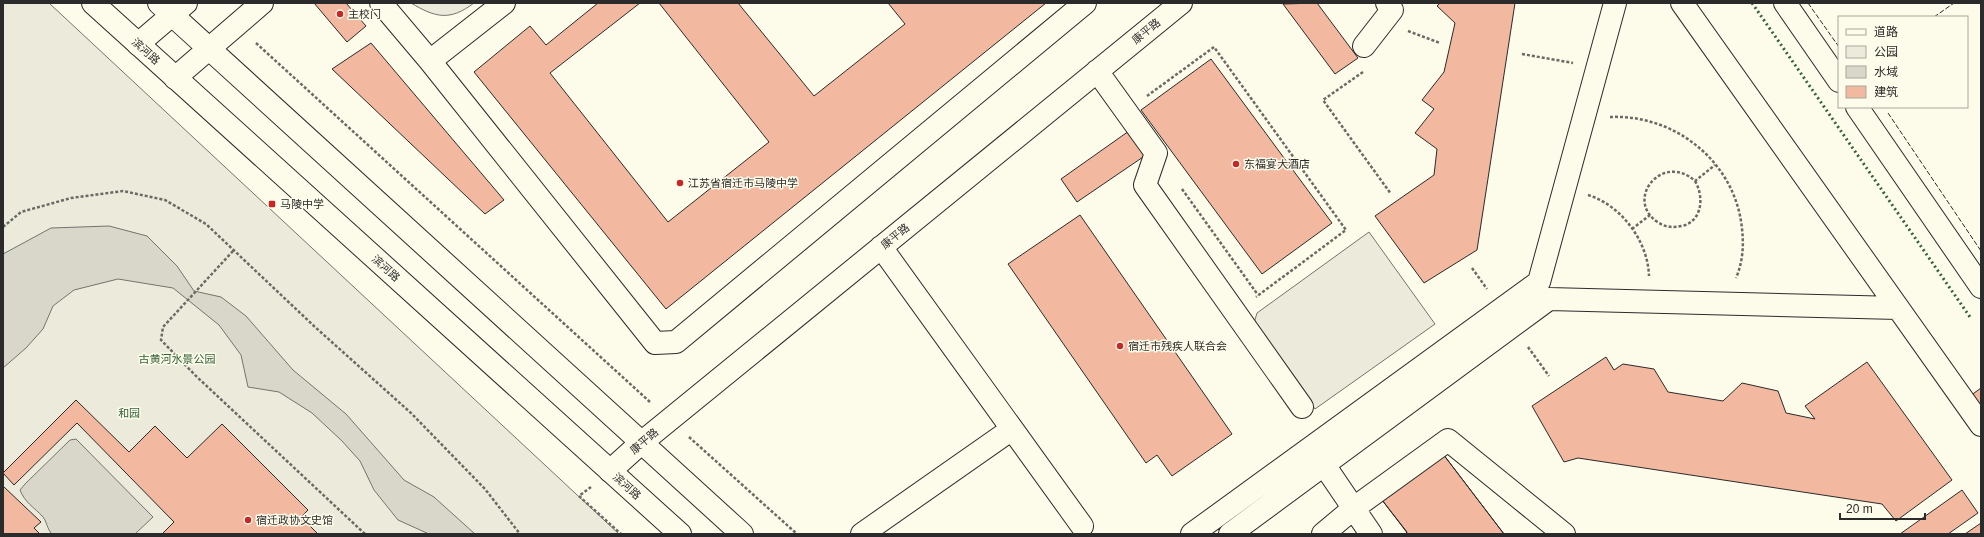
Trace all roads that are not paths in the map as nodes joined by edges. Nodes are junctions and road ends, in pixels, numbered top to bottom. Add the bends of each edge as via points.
1 (93, 3) edge
2 (262, 3) edge
3 (382, 3) edge
4 (504, 3) edge
5 (1085, 3) edge
6 (1181, 3) edge
7 (1615, 3) edge
8 (1682, 3) edge
9 (1785, 3) edge
10 (172, 7) edge
11 (1385, 12) edge
12 (138, 44) junction
13 (1364, 46) road end
14 (209, 48) junction
15 (430, 61) junction
16 (1097, 71) junction
17 (175, 78) junction
18 (1838, 81) edge
19 (1858, 108) edge
20 (881, 247) junction
21 (1981, 287) edge
22 (1898, 308) junction
23 (1302, 407) dead end
24 (1981, 425) edge
25 (1012, 429) junction
26 (641, 443) junction
27 (1312, 447) junction
28 (1325, 465) junction
29 (610, 471) junction
30 (1354, 508) junction
31 (1082, 526) dead end
32 (680, 534) edge
33 (742, 534) edge
34 (862, 534) edge
35 (1192, 534) edge
36 (1230, 534) edge
37 (1323, 534) edge
38 (1371, 534) edge
39 (1564, 534) edge

1 - 12 main road, 滨河路
2 - 14 main road
3 - 15 main road
4 - 15 main road
5 - 15 main road via 676,342 655,342
6 - 16 main road, 康平路
7 - 27 main road via 1539,282
8 - 22 main road
9 - 18 main road
10 - 12 main road
10 - 14 main road
11 - 13 main road
12 - 17 main road, 滨河路
14 - 17 main road
14 - 26 main road
16 - 20 main road, 康平路
16 - 23 main road via 1156,153 1145,185
17 - 29 main road, 滨河路
19 - 21 main road
20 - 25 main road
20 - 26 main road, 康平路
22 - 24 main road
22 - 28 main road via 1549,299
25 - 31 main road
25 - 34 main road
26 - 29 main road, 康平路
26 - 33 main road
27 - 28 main road
27 - 35 main road
28 - 30 main road
28 - 36 main road
29 - 32 main road, 滨河路
30 - 37 main road
30 - 38 main road
30 - 39 main road via 1448,440

